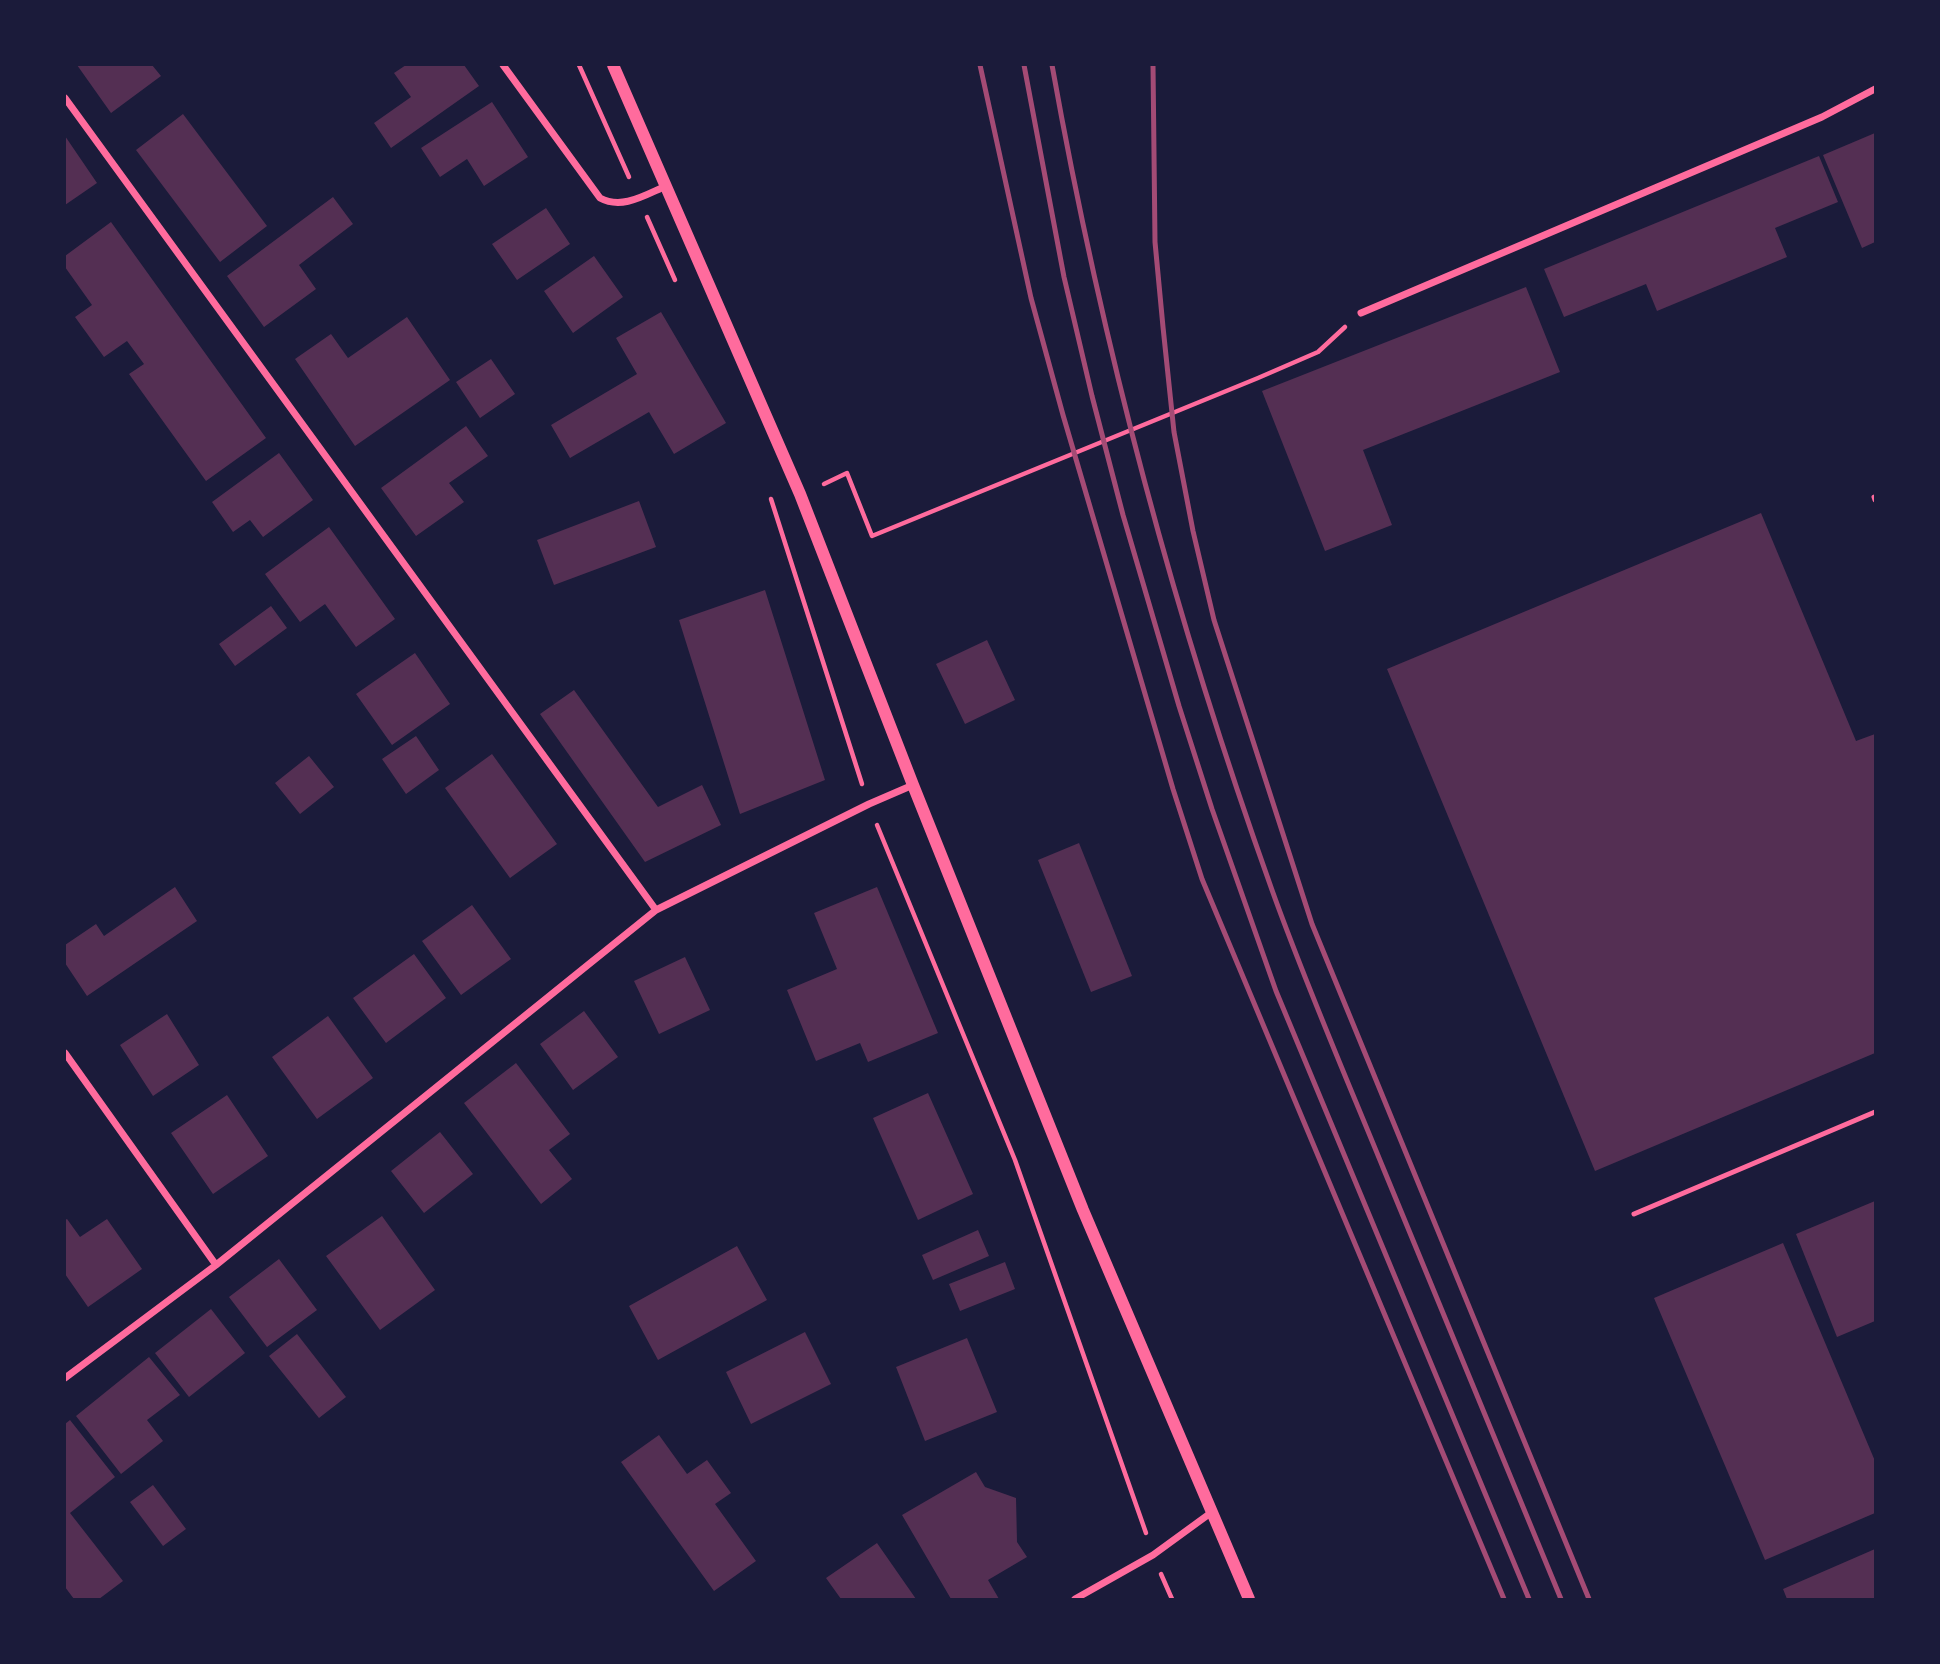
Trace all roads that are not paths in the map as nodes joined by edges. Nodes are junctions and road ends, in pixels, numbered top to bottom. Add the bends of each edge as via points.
1 (503, 65) edge
2 (613, 65) edge
3 (1875, 89) edge
4 (65, 98) edge
5 (667, 186) junction
6 (1361, 313) road end
7 (913, 785) junction
8 (656, 910) junction
9 (65, 1054) edge
10 (1875, 1112) edge
11 (1634, 1214) dead end
12 (216, 1265) junction
13 (65, 1378) edge
14 (1212, 1512) junction
15 (1075, 1599) edge
16 (1249, 1599) edge

1 - 5 street via 600,198 609,203 627,202
2 - 5 street
3 - 6 street via 1822,117
4 - 8 street
5 - 7 street via 800,494
7 - 8 street
7 - 14 street via 1083,1209
8 - 12 street
9 - 12 street
10 - 11 lane
12 - 13 street
14 - 15 street via 1153,1555
14 - 16 street

